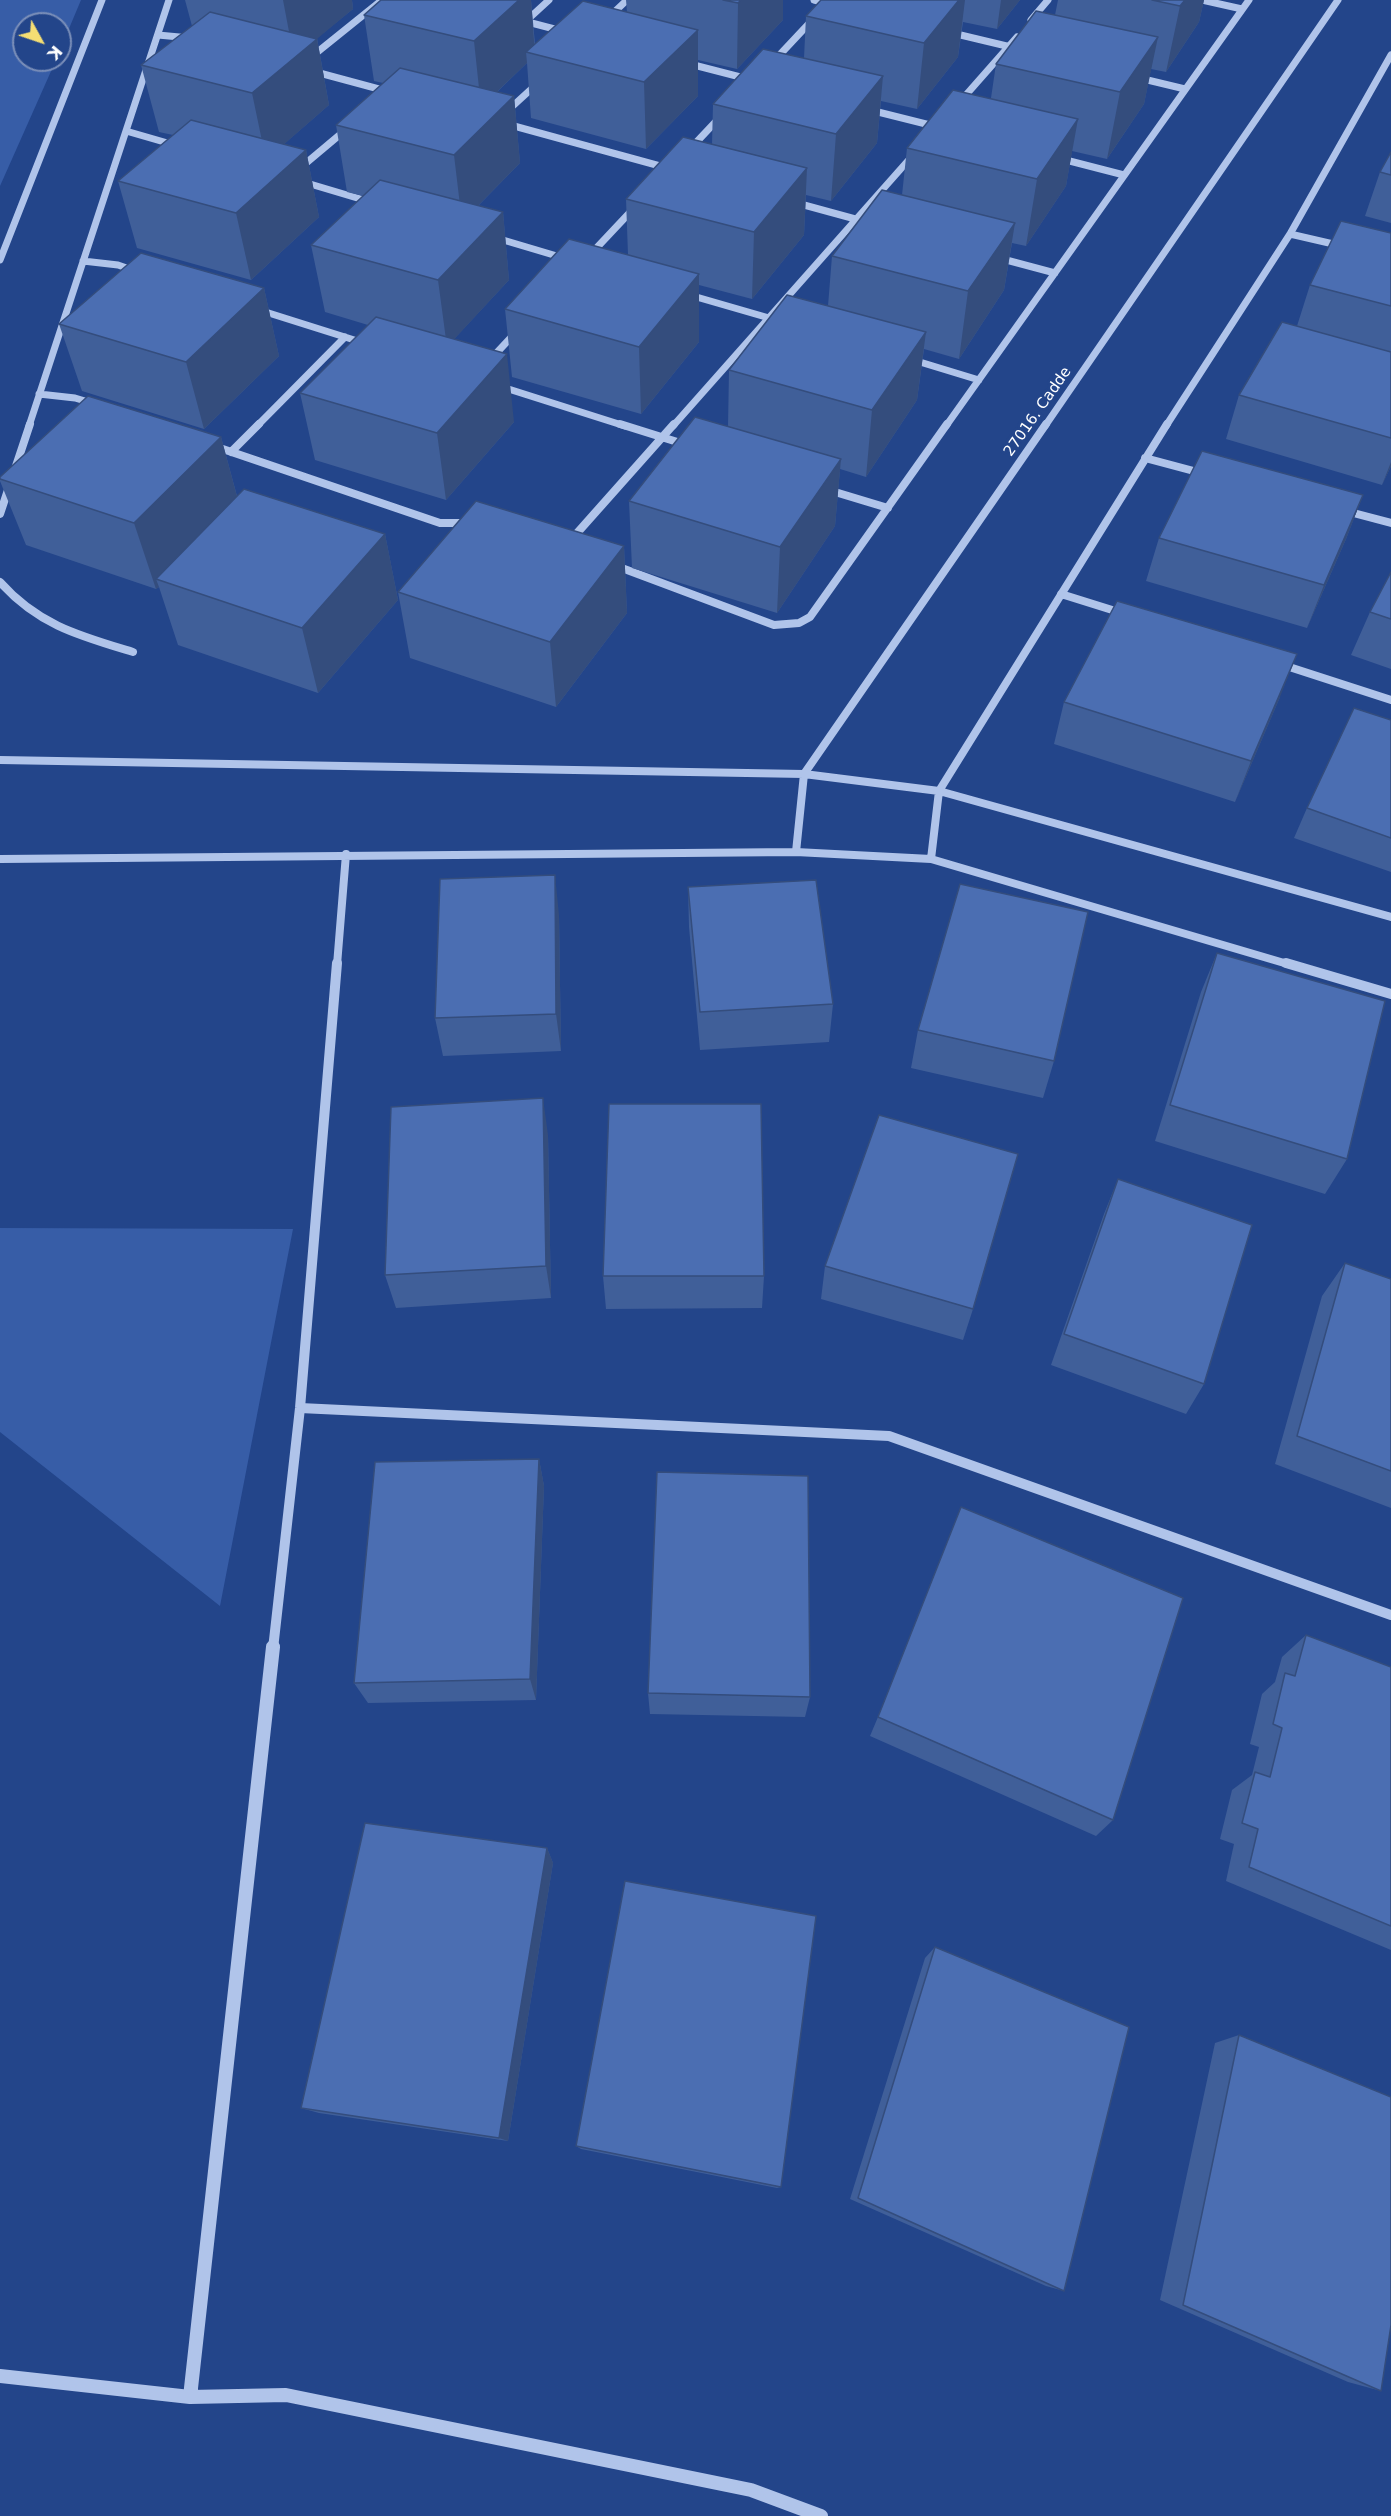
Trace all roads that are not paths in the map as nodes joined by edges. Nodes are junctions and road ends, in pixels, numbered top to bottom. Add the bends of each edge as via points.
1 (102, 0) edge
2 (169, 0) edge
3 (382, 0) edge
4 (549, 0) edge
5 (627, 0) edge
6 (814, 0) edge
7 (1048, 0) edge
8 (1202, 0) edge
9 (1249, 0) edge
10 (1338, 0) edge
11 (830, 2) edge
12 (839, 6) edge
13 (1242, 9) junction
14 (515, 19) dead end
15 (525, 21) junction
16 (603, 22) edge
17 (1028, 23) edge
18 (941, 31) edge
19 (1022, 31) edge
20 (158, 35) junction
21 (577, 35) edge
22 (200, 40) edge
23 (1009, 47) junction
24 (1020, 50) edge
25 (1391, 55) edge
26 (308, 60) dead end
27 (676, 60) edge
28 (298, 68) edge
29 (546, 76) edge
30 (1130, 76) edge
31 (755, 80) junction
32 (747, 88) edge
33 (1185, 89) junction
34 (390, 92) junction
35 (401, 95) edge
36 (382, 99) edge
37 (857, 107) edge
38 (953, 109) edge
39 (724, 112) dead end
40 (945, 118) edge
41 (356, 121) edge
42 (937, 127) junction
43 (948, 130) edge
44 (126, 131) junction
45 (930, 135) edge
46 (922, 144) edge
47 (191, 150) edge
48 (686, 153) edge
49 (1047, 155) edge
50 (679, 161) edge
51 (671, 169) junction
52 (297, 171) dead end
53 (682, 172) edge
54 (1124, 175) junction
55 (663, 177) edge
56 (288, 178) edge
57 (786, 200) edge
58 (639, 203) edge
59 (379, 204) edge
60 (855, 219) junction
61 (877, 225) edge
62 (480, 234) edge
63 (1290, 234) junction
64 (1346, 247) edge
65 (988, 255) edge
66 (0, 260) edge
67 (570, 260) edge
68 (83, 261) junction
69 (593, 267) edge
70 (1055, 273) junction
71 (152, 276) edge
72 (680, 292) edge
73 (243, 305) edge
74 (768, 318) junction
75 (790, 324) edge
76 (520, 329) edge
77 (345, 337) junction
78 (377, 347) edge
79 (901, 357) edge
80 (481, 370) edge
81 (979, 380) junction
82 (495, 385) edge
83 (39, 394) junction
84 (108, 409) edge
85 (661, 437) junction
86 (198, 440) edge
87 (695, 448) edge
88 (231, 452) junction
89 (1145, 458) junction
90 (1212, 476) edge
91 (820, 487) edge
92 (888, 508) junction
93 (1335, 508) edge
94 (0, 514) edge
95 (1391, 523) edge
96 (482, 524) edge
97 (576, 551) edge
98 (598, 559) edge
99 (0, 582) edge
100 (1061, 594) junction
101 (1130, 616) edge
102 (133, 652) dead end
103 (1266, 660) edge
104 (1391, 700) edge
105 (0, 760) edge
106 (804, 774) junction
107 (939, 791) junction
108 (796, 852) junction
109 (346, 855) junction
110 (0, 859) edge
111 (931, 859) junction
112 (1391, 917) edge
113 (1391, 994) edge
114 (300, 1408) junction
115 (1391, 1615) edge
116 (0, 2376) edge
117 (190, 2397) junction
118 (821, 2516) edge

1 - 66 street
2 - 20 street
3 - 26 street
4 - 15 street
5 - 16 street
6 - 11 street
7 - 17 street
8 - 13 street
9 - 13 street
10 - 106 street, 27016. Cadde
11 - 12 street
11 - 31 street
13 - 33 street
14 - 15 street
15 - 21 street
18 - 23 street
19 - 23 street
20 - 22 street
20 - 44 street
23 - 24 street
23 - 38 street
25 - 63 street
27 - 31 street
28 - 34 street
29 - 51 street via 497,122
30 - 33 street
31 - 32 street
33 - 54 street
34 - 35 street
34 - 36 street
37 - 42 street
39 - 48 street
40 - 42 street
41 - 52 street
42 - 43 street
42 - 45 street
44 - 47 street
44 - 68 street
46 - 60 street
49 - 54 street
50 - 51 street
51 - 53 street
51 - 55 street
54 - 70 street
56 - 59 street
57 - 60 street
58 - 69 street via 582,263
60 - 61 street
60 - 74 street
62 - 67 street
63 - 64 street
63 - 89 street
65 - 70 street
68 - 71 street via 118,265
68 - 83 street
70 - 81 street
72 - 74 street
73 - 77 street
74 - 75 street
74 - 85 street
76 - 80 street
77 - 78 street
77 - 88 street
79 - 81 street
81 - 92 street
82 - 85 street
83 - 84 street via 75,398
83 - 94 street
85 - 87 street
85 - 97 street via 565,547
86 - 88 street
88 - 96 street via 440,523
89 - 90 street
89 - 100 street
91 - 92 street
92 - 98 street via 810,617 792,624 764,622
93 - 95 street
99 - 102 street via 11,596 54,627
100 - 101 street
100 - 107 street
103 - 104 street
105 - 106 street
106 - 107 street
106 - 108 street, 27016. Cadde
107 - 111 street
107 - 112 street
108 - 109 street
108 - 111 street
109 - 110 street
109 - 114 street
111 - 113 street
114 - 115 street via 889,1436
114 - 117 street
116 - 117 street
117 - 118 street via 286,2395 751,2490

